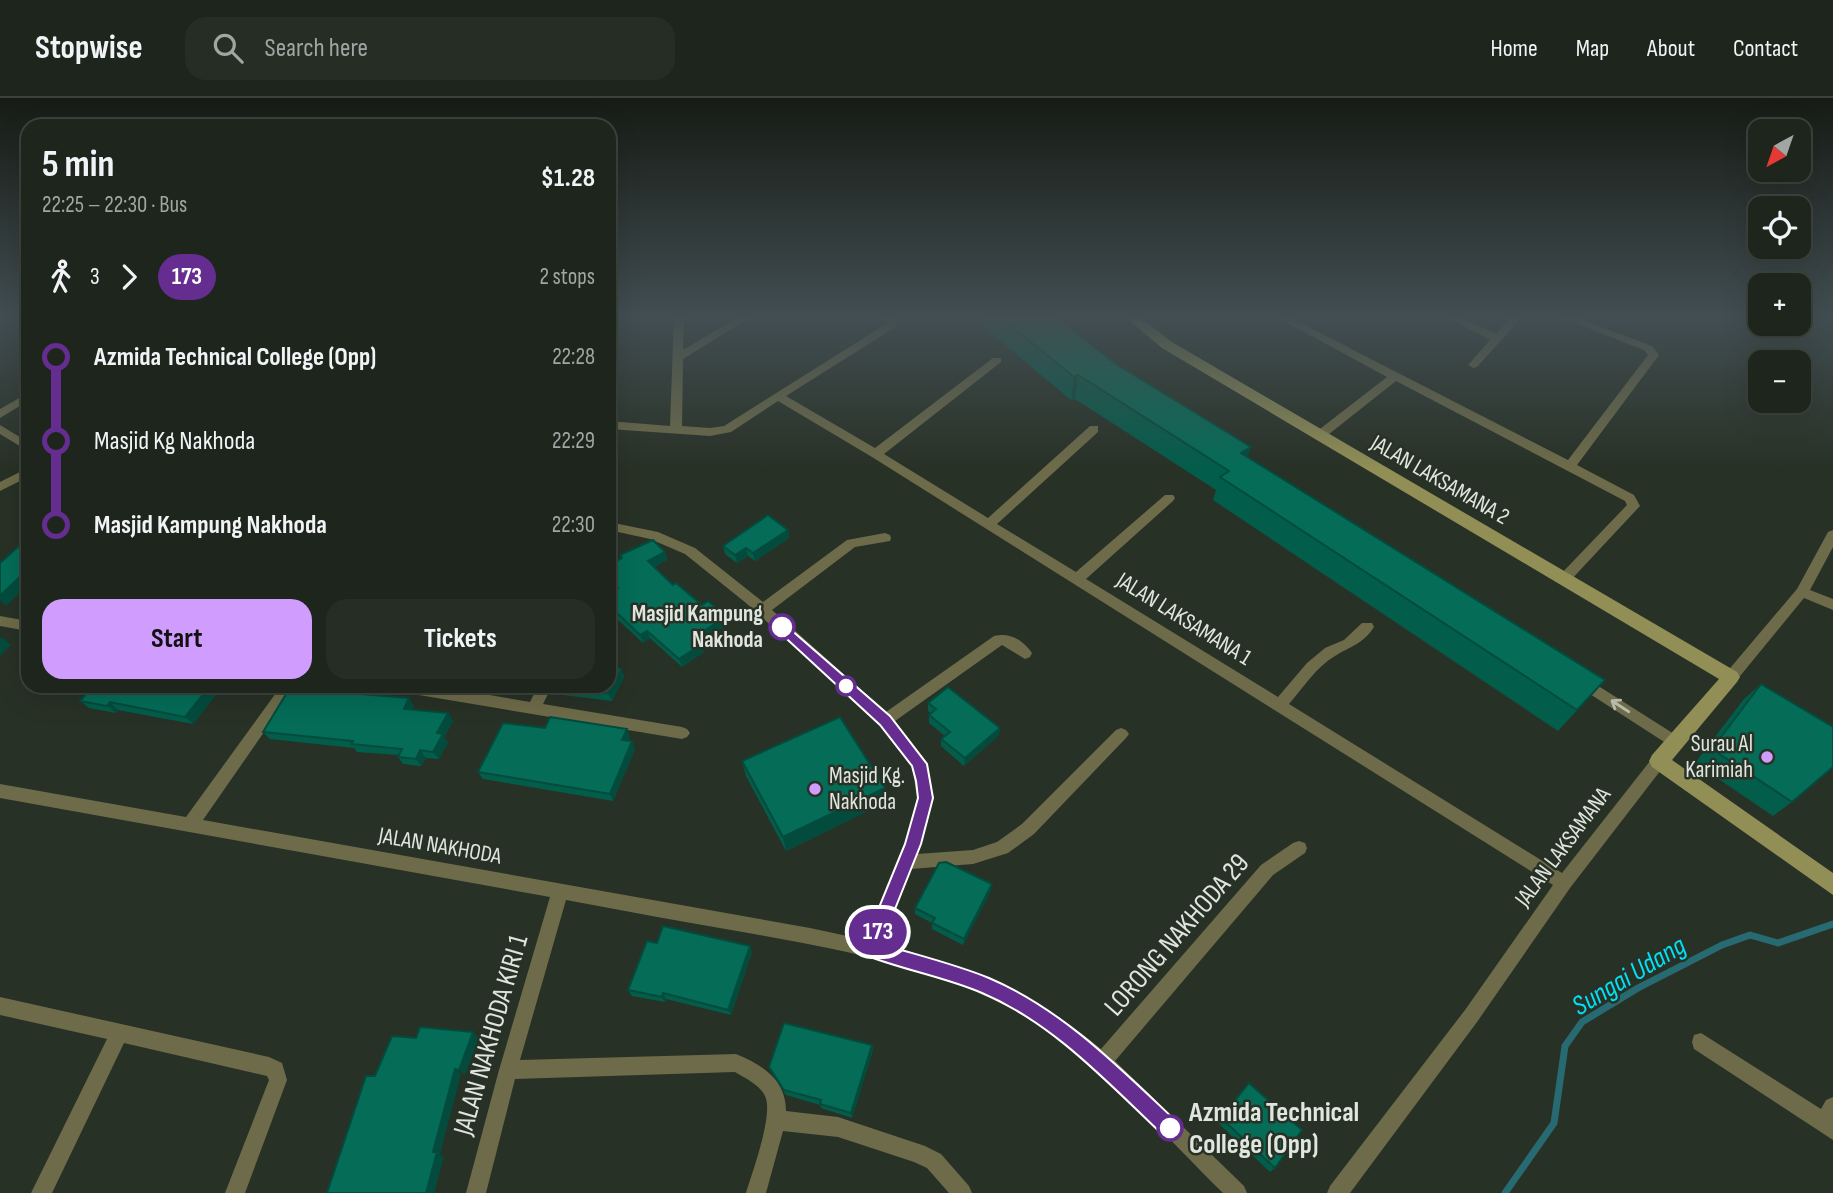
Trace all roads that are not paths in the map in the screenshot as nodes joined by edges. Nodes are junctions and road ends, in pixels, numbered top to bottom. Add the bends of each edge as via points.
1 (677, 367) edge
2 (826, 367) edge
3 (988, 367) edge
4 (1205, 367) edge
5 (1373, 367) edge
6 (1645, 367) edge
7 (1393, 378) junction
8 (779, 397) junction
9 (21, 400) edge
10 (0, 414) edge
11 (616, 425) edge
12 (0, 429) edge
13 (676, 429) junction
14 (1094, 429) dead end
15 (1320, 435) junction
16 (21, 442) edge
17 (876, 453) junction
18 (1570, 465) junction
19 (21, 476) edge
20 (0, 487) edge
21 (1169, 498) dead end
22 (989, 524) junction
23 (616, 527) edge
24 (1833, 535) edge
25 (885, 538) dead end
26 (1077, 579) junction
27 (1564, 579) junction
28 (1802, 592) junction
29 (1833, 606) edge
30 (763, 609) junction
31 (0, 621) edge
32 (21, 625) edge
33 (1367, 627) dead end
34 (1025, 653) dead end
35 (1572, 675) edge
36 (1731, 677) junction
37 (284, 693) edge
38 (462, 693) edge
39 (542, 693) edge
40 (1280, 705) junction
41 (534, 708) junction
42 (885, 720) junction
43 (682, 733) dead end
44 (1121, 734) dead end
45 (1677, 743) junction
46 (1659, 761) junction
47 (0, 791) edge
48 (190, 825) junction
49 (1299, 848) dead end
50 (906, 862) junction
51 (1564, 883) junction
52 (1833, 885) edge
53 (560, 893) junction
54 (871, 949) junction
55 (0, 1006) edge
56 (119, 1034) junction
57 (1701, 1042) dead end
58 (1101, 1063) junction
59 (508, 1070) junction
60 (776, 1120) junction
61 (1830, 1120) edge
62 (41, 1193) edge
63 (236, 1193) edge
64 (476, 1193) edge
65 (756, 1193) edge
66 (962, 1193) edge
67 (1237, 1193) edge
68 (1337, 1193) edge

1 - 13 street
2 - 8 street
3 - 17 street
4 - 15 street, JALAN LAKSAMANA 2
5 - 7 street
6 - 18 street
7 - 15 street
7 - 18 street
8 - 13 street via 727,429
8 - 17 street, JALAN LAKSAMANA 1
9 - 10 street
11 - 13 street
12 - 16 street
14 - 22 street
15 - 27 street, JALAN LAKSAMANA 2
17 - 22 street, JALAN LAKSAMANA 1
18 - 27 street via 1630,498 1634,506
19 - 20 street
21 - 26 street
22 - 26 street, JALAN LAKSAMANA 1
23 - 30 street via 653,535 690,551
24 - 28 street, JALAN LAKSAMANA
25 - 30 street via 852,544
26 - 40 street, JALAN LAKSAMANA 1
27 - 36 street, JALAN LAKSAMANA 2
28 - 29 street
28 - 36 street, JALAN LAKSAMANA
30 - 42 street
31 - 32 street
33 - 40 street via 1312,667
34 - 42 street via 1006,639 999,640
45 -> 35 street
36 - 45 street, JALAN LAKSAMANA
37 - 48 street
38 - 41 street
39 - 41 street
40 - 51 street, JALAN LAKSAMANA 1
41 - 43 street
42 - 50 street via 919,764 924,781 925,798
44 - 50 street via 1028,829 1002,848 973,857
45 - 46 street, JALAN LAKSAMANA
46 - 51 street, JALAN LAKSAMANA
46 - 52 street
47 - 48 street, JALAN NAKHODA
48 - 53 street, JALAN NAKHODA
49 - 58 street, LORONG NAKHODA 29 via 1267,870
50 - 54 street
51 - 68 street, JALAN LAKSAMANA via 1471,1016
53 - 54 street, JALAN NAKHODA
53 - 59 street, JALAN NAKHODA KIRI 1
54 - 58 street, JALAN NAKHODA via 986,986 1040,1015
55 - 56 street
56 - 62 street
56 - 63 street via 275,1070 278,1080
57 - 61 street
58 - 67 street, JALAN NAKHODA
59 - 60 street via 736,1063 762,1077 775,1093
59 - 64 street, JALAN NAKHODA KIRI 1
60 - 65 street
60 - 66 street via 838,1127 918,1153 934,1161

